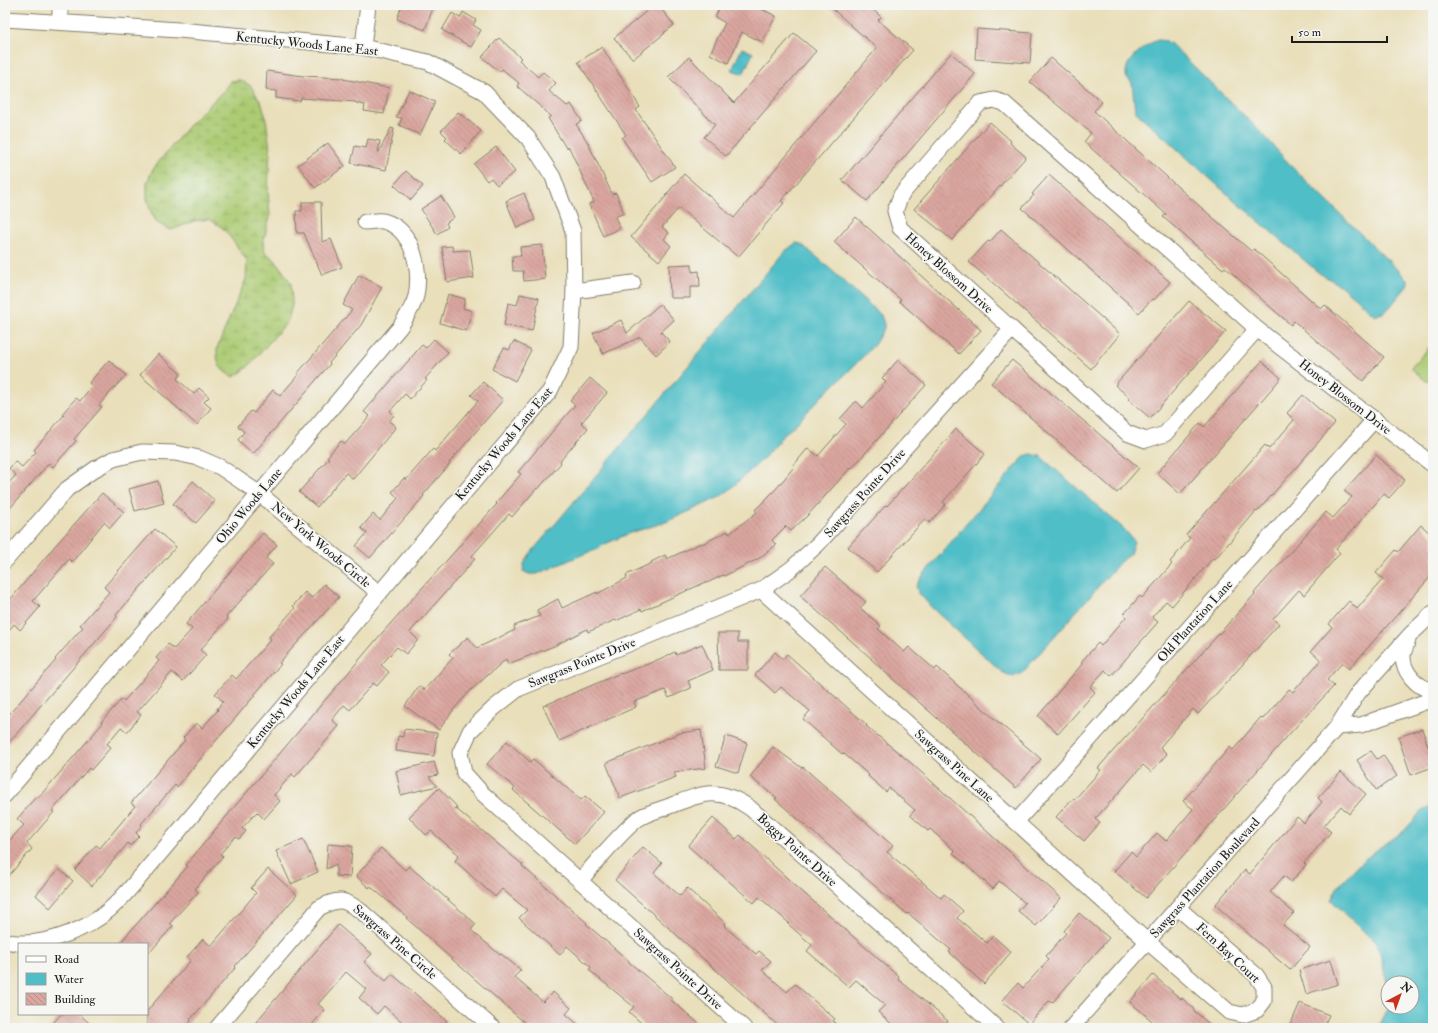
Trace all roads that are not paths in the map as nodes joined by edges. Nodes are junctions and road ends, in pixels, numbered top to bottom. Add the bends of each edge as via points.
1 (60, 5) edge
2 (368, 5) edge
3 (5, 19) edge
4 (60, 22) junction
5 (363, 47) junction
6 (365, 222) dead end
7 (633, 283) dead end
8 (574, 291) junction
9 (1012, 329) junction
10 (1257, 329) junction
11 (1375, 419) junction
12 (1433, 465) edge
13 (260, 494) junction
14 (5, 561) edge
15 (761, 590) junction
16 (379, 593) junction
17 (1433, 613) edge
18 (1410, 635) junction
19 (1433, 691) edge
20 (1433, 699) edge
21 (1338, 727) junction
22 (5, 795) edge
23 (1016, 822) junction
24 (580, 881) junction
25 (1178, 908) junction
26 (5, 941) edge
27 (1148, 942) junction
28 (217, 1028) edge
29 (493, 1028) edge
30 (744, 1028) edge
31 (997, 1028) edge
32 (1071, 1028) edge

1 - 4 street
2 - 5 street
3 - 4 street, Kentucky Woods Lane East
4 - 5 street, Kentucky Woods Lane East
5 - 8 street, Kentucky Woods Lane East via 428,62 484,92 528,138 553,177 573,231
6 - 13 street, Ohio Woods Lane via 382,221 396,226 406,238 417,267 416,297 400,326
7 - 8 street
8 - 16 street, Kentucky Woods Lane East via 572,347 550,391
9 - 10 street, Honey Blossom Drive via 1127,433 1146,440 1165,434
9 - 10 street, Honey Blossom Drive via 900,228 895,211 901,195 980,103 994,100 1004,103
9 - 15 street, Sawgrass Pointe Drive via 818,544 791,569
10 - 11 street, Honey Blossom Drive
11 - 12 street, Honey Blossom Drive
11 - 23 street, Old Plantation Lane
13 - 14 street, New York Woods Circle via 220,467 200,458 175,453 142,452 113,459 94,469 67,489
13 - 16 street, New York Woods Circle
13 - 22 street, Ohio Woods Lane
15 - 23 street, Sawgrass Pine Lane
15 - 24 street, Sawgrass Pointe Drive via 518,689 470,731 460,753 464,773 482,793
16 - 26 street, Kentucky Woods Lane East via 141,876 109,910 92,922 52,940 21,943
17 - 18 street, Sawgrass Plantation Boulevard
18 - 19 street via 1403,653 1406,670 1417,684
18 - 21 street, Sawgrass Plantation Boulevard via 1358,693
20 - 21 street via 1361,725
21 - 25 street, Sawgrass Plantation Boulevard
23 - 27 street, Sawgrass Pine Lane
24 - 30 street, Sawgrass Pointe Drive
24 - 31 street, Boggy Pointe Drive via 635,821 699,795 727,795 750,808
25 - 27 street, Sawgrass Plantation Boulevard
25 - 27 street, Fern Bay Court via 1256,975 1264,987 1264,1001 1257,1010 1243,1015 1229,1012
27 - 32 street, Sawgrass Plantation Boulevard
28 - 29 street, Sawgrass Pine Circle via 319,908 338,900 345,901 362,912

